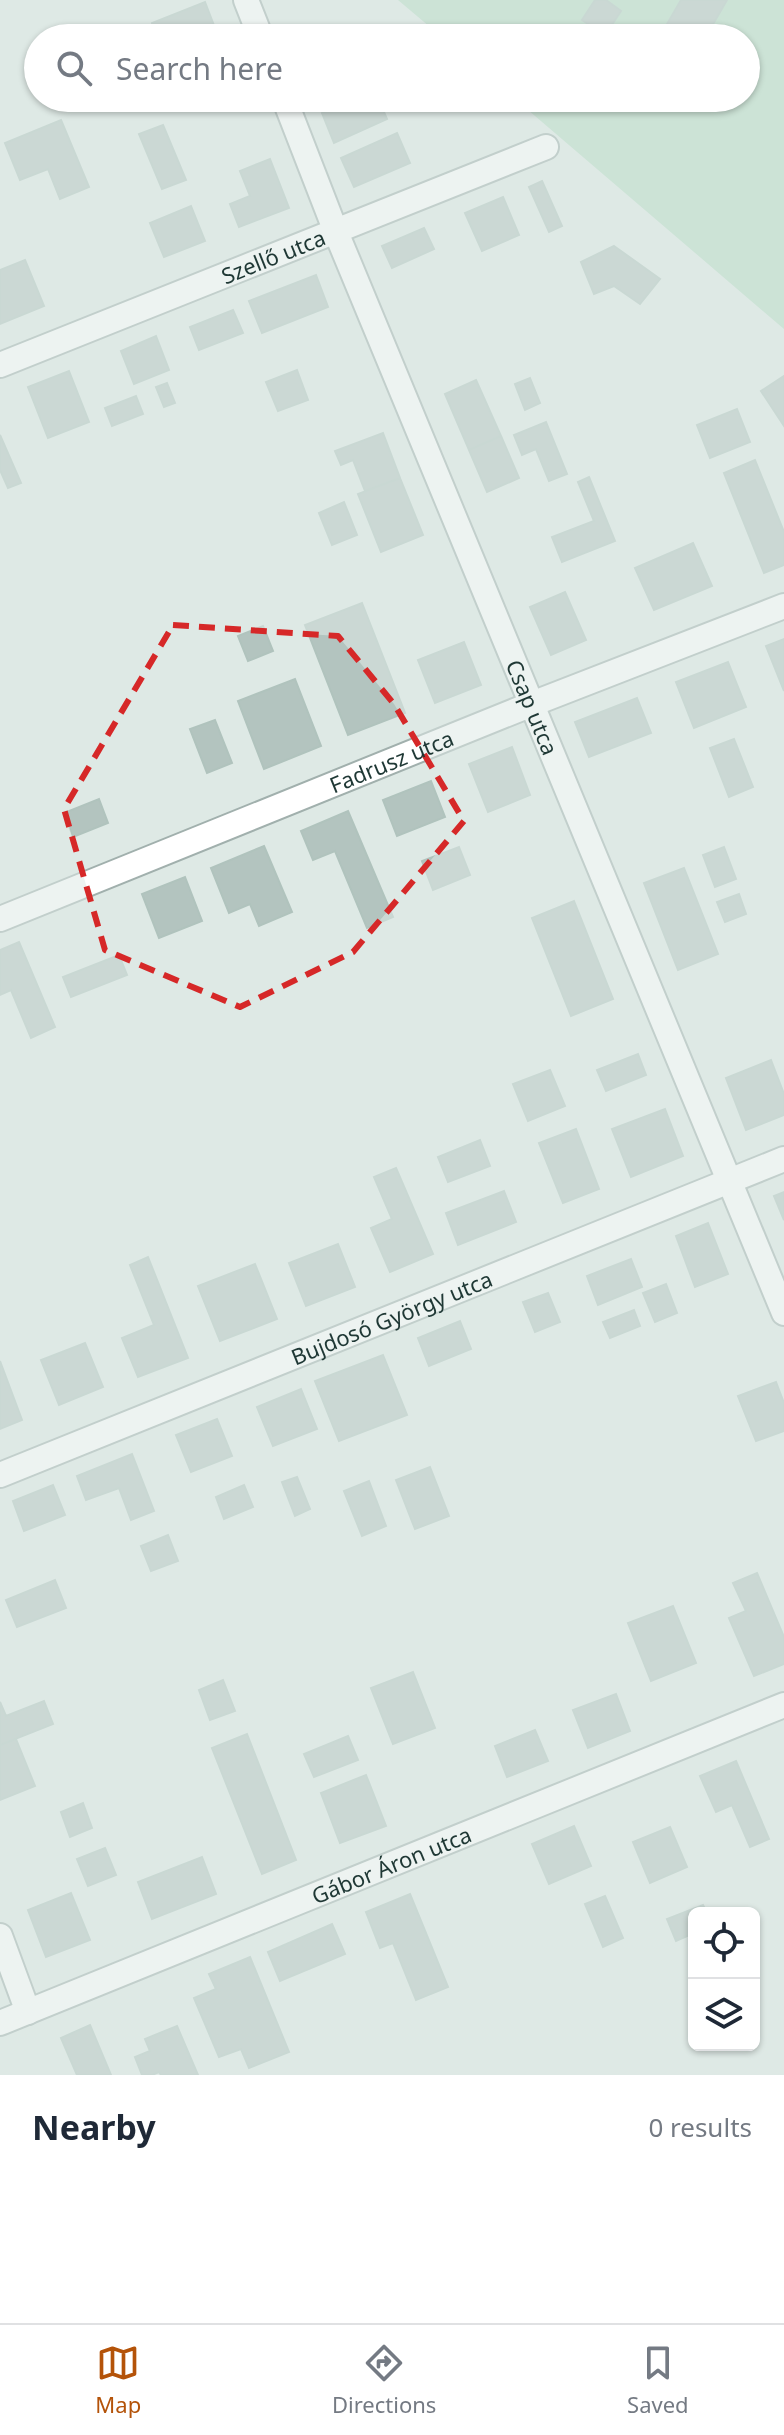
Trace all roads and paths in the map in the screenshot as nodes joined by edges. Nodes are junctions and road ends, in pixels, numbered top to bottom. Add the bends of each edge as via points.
1 (246, 0) edge
2 (255, 24) edge
3 (289, 112) edge
4 (546, 147) dead end
5 (336, 232) junction
6 (0, 365) edge
7 (784, 606) edge
8 (532, 704) junction
9 (0, 919) edge
10 (784, 1159) edge
11 (729, 1181) junction
12 (784, 1313) edge
13 (0, 1475) edge
14 (784, 1705) edge
15 (0, 1936) edge
16 (28, 2012) junction
17 (0, 2023) edge

1 - 2 street
3 - 5 street, Csap utca
4 - 5 street, Szellő utca
5 - 6 street, Szellő utca
5 - 8 street, Csap utca
7 - 8 street, Fadrusz utca
8 - 9 street, Fadrusz utca
8 - 11 street, Csap utca
10 - 11 street, Bujdosó György utca
11 - 12 street, Csap utca
11 - 13 street, Bujdosó György utca
14 - 16 street, Gábor Áron utca
15 - 16 street
16 - 17 street, Gábor Áron utca

